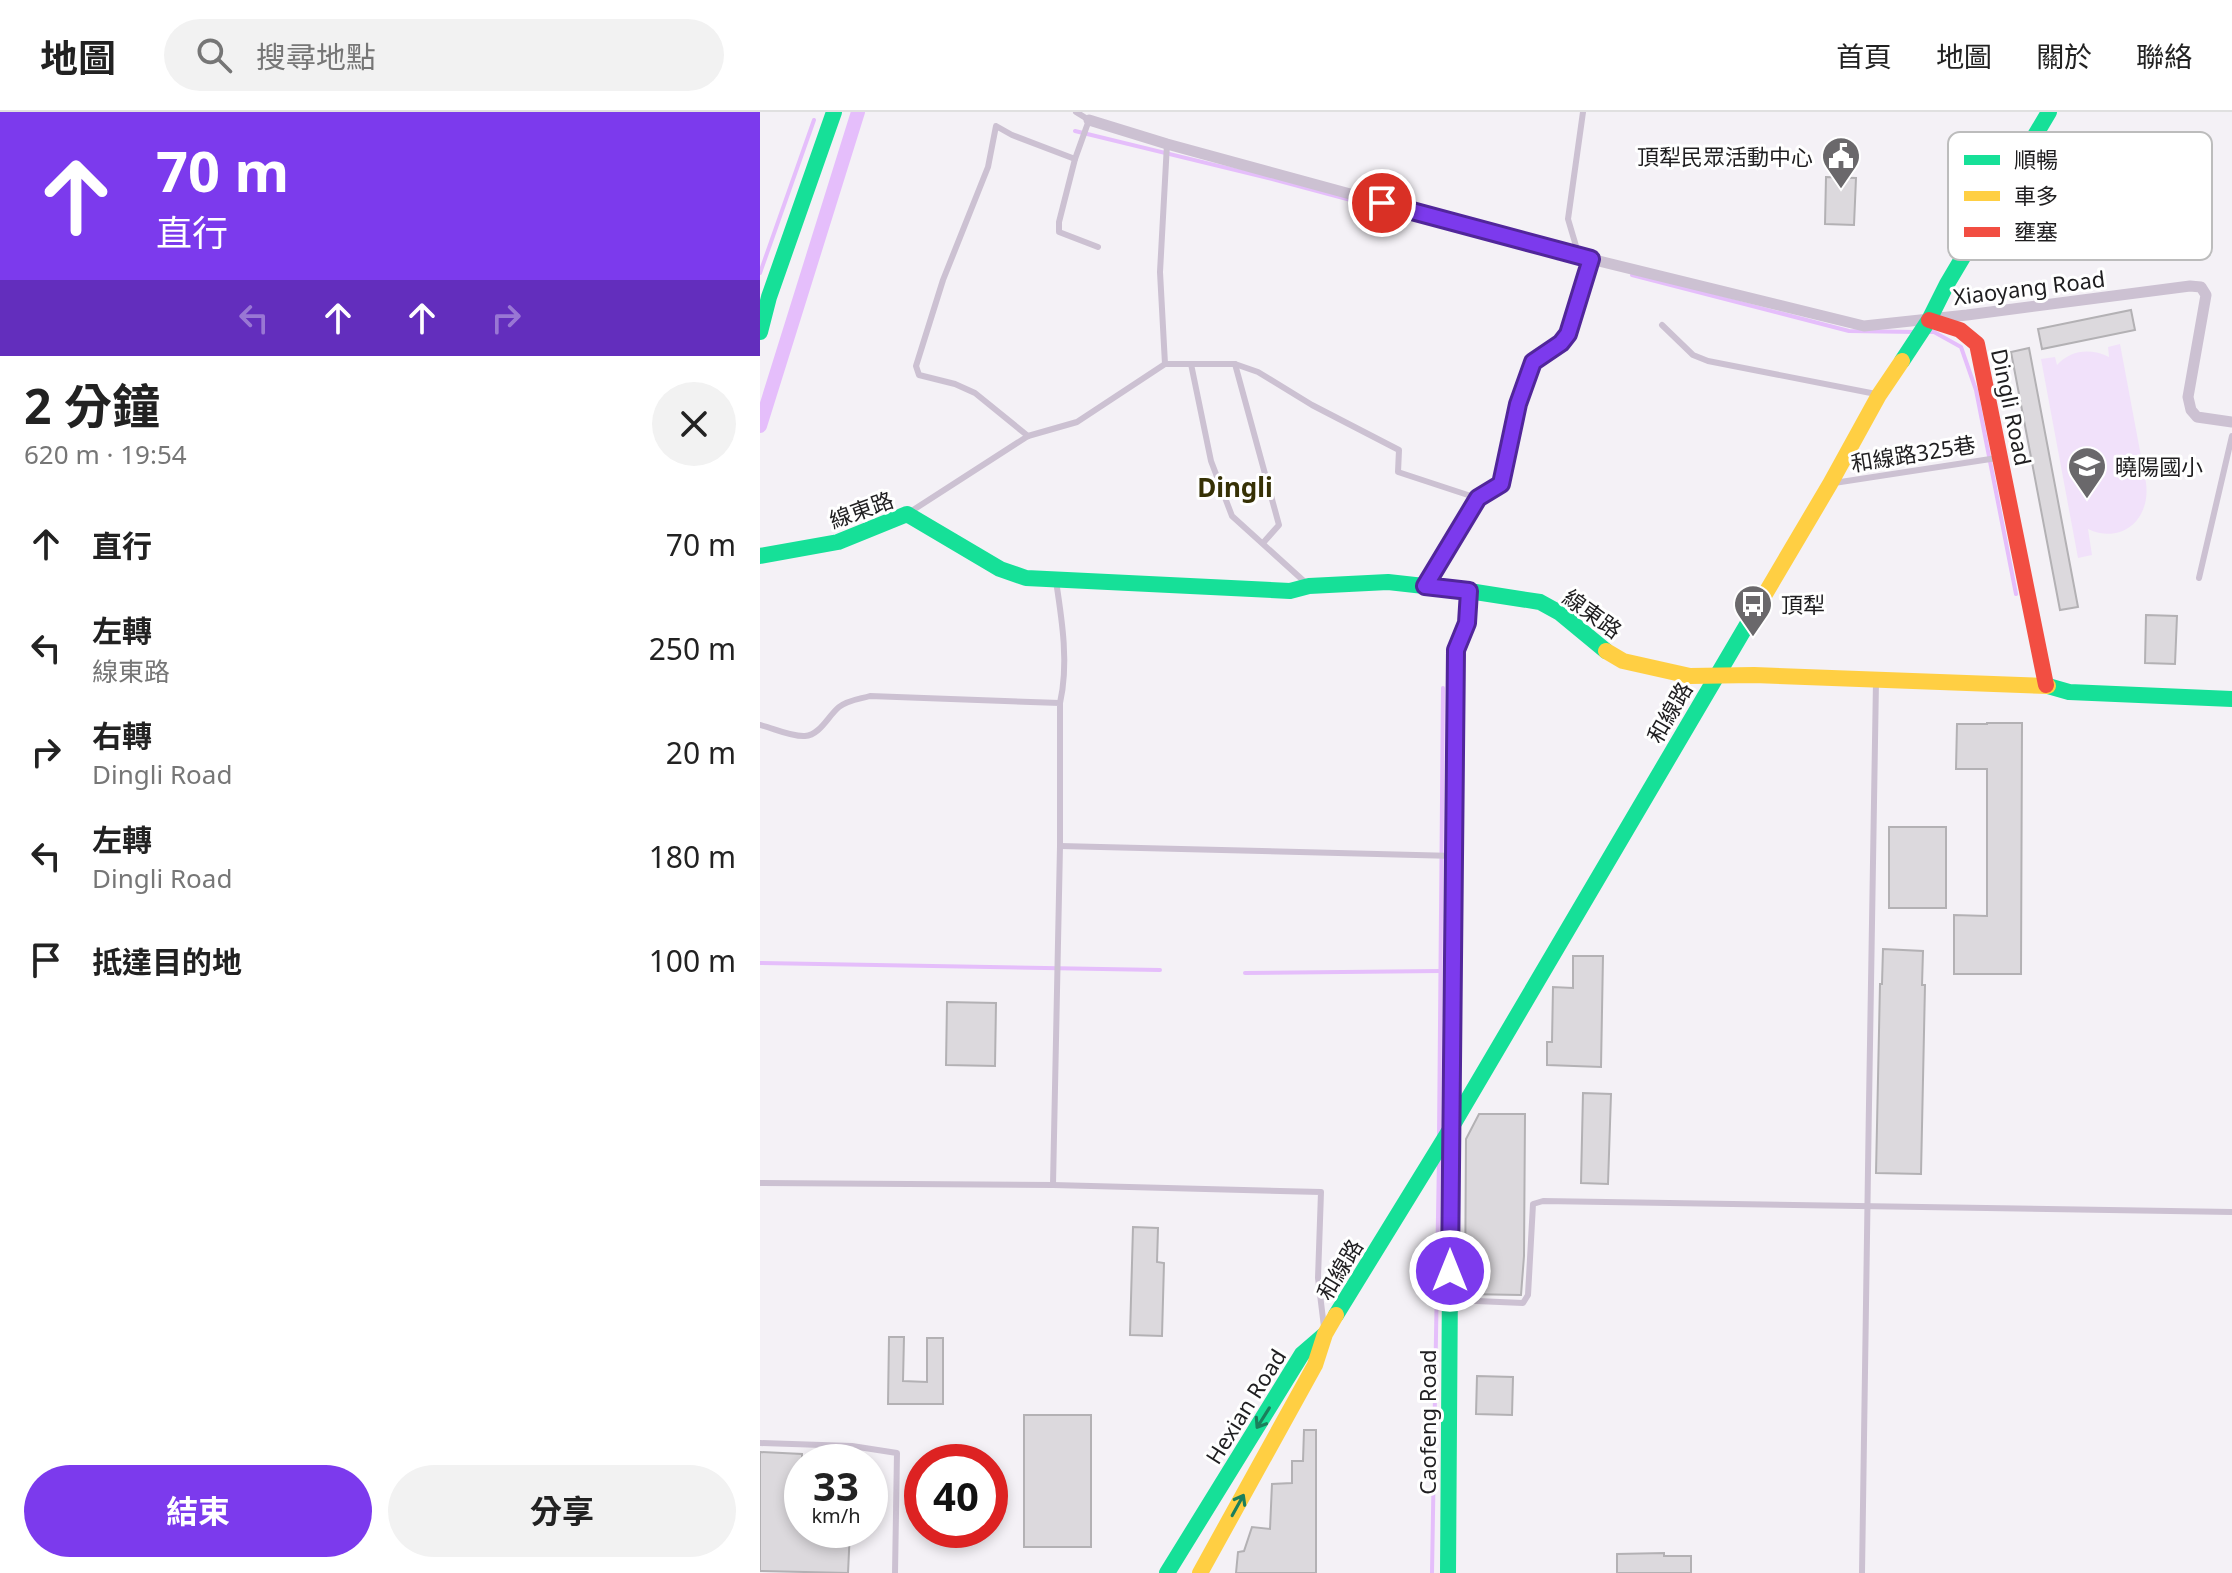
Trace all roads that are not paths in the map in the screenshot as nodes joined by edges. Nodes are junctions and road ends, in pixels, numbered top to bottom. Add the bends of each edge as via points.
1 (834, 112) edge
2 (1076, 112) edge
3 (1583, 112) edge
4 (2049, 112) edge
5 (1089, 120) junction
6 (2037, 132) edge
7 (1167, 144) junction
8 (1075, 159) junction
9 (1098, 247) dead end
10 (1585, 258) junction
11 (1961, 260) edge
12 (1929, 320) junction
13 (1662, 325) dead end
14 (760, 332) edge
15 (1165, 364) junction
16 (1191, 364) junction
17 (1235, 364) junction
18 (1879, 395) junction
19 (2232, 422) edge
20 (1028, 436) junction
21 (2232, 436) edge
22 (2001, 457) junction
23 (1830, 484) junction
24 (1478, 498) junction
25 (907, 514) junction
26 (1263, 543) junction
27 (760, 556) edge
28 (2199, 578) dead end
29 (1056, 581) junction
30 (1309, 586) junction
31 (1425, 586) junction
32 (1469, 591) junction
33 (1715, 676) junction
34 (1876, 678) junction
35 (2046, 685) junction
36 (2232, 699) edge
37 (1060, 703) junction
38 (760, 725) edge
39 (1060, 846) junction
40 (1455, 856) junction
41 (1451, 1128) junction
42 (760, 1183) edge
43 (1053, 1185) junction
44 (1866, 1206) junction
45 (2232, 1212) edge
46 (1449, 1300) junction
47 (1325, 1334) junction
48 (760, 1443) edge
49 (895, 1573) edge
50 (1167, 1573) edge
51 (1200, 1573) edge
52 (1448, 1573) edge
53 (1862, 1573) edge

1 - 14 street
2 - 5 lane
3 - 10 lane via 1568,219
4 - 6 street, 和線路
5 - 7 street, Dingli Road
5 - 8 lane
7 - 10 street, Dingli Road
7 - 15 lane via 1160,272
8 - 9 lane via 1059,232
8 - 20 lane via 996,126 988,167 916,366 919,375 975,393
10 - 12 street, Dingli Road via 1864,326
10 - 24 street via 1568,334 1533,362 1501,484
11 - 12 street, 和線路
12 - 18 street, 和線路
12 - 19 street, Xiaoyang Road via 2201,287 2206,295 2188,397 2197,417
12 - 22 street, Dingli Road via 1960,330 1977,344
13 - 18 lane via 1693,355 1708,361
15 - 16 lane
15 - 20 lane via 1077,422
16 - 17 lane
16 - 26 lane via 1211,461 1232,516
17 - 24 lane via 1399,450 1398,472
17 - 26 lane via 1279,525
18 - 23 street, 和線路
20 - 25 lane
21 - 28 lane
22 - 23 lane, 和線路325巷
22 - 35 street, Dingli Road
23 - 33 street, 和線路
24 - 31 street
25 - 27 street, 線東路 via 838,542
25 - 29 street, 線東路 via 1000,569
26 - 30 lane
29 - 30 street, 線東路 via 1290,591
29 - 37 lane via 1064,687
30 - 31 street, 線東路
31 - 32 street, 線東路
32 - 33 street, 線東路 via 1540,602 1623,661 1690,676
32 - 40 street via 1467,623 1456,650
33 - 34 street, 線東路
33 - 41 street, 和線路
34 - 35 street, 線東路
34 - 44 lane
35 - 36 street, 線東路 via 2069,692
37 - 38 lane via 870,696 840,707 808,736
37 - 39 lane
39 - 40 lane
39 - 43 lane
40 - 41 street
41 - 46 street, Caofeng Road
41 - 47 street, 和線路
42 - 43 lane
43 - 47 lane via 1321,1192 1318,1278
44 - 45 lane
44 - 46 lane via 1543,1201 1533,1204 1528,1295 1523,1303
44 - 53 lane
46 - 52 street, Caofeng Road
47 -> 50 street, Hexian Road via 1302,1354
51 -> 47 street, Hexian Road via 1315,1365
48 - 49 lane via 897,1453

